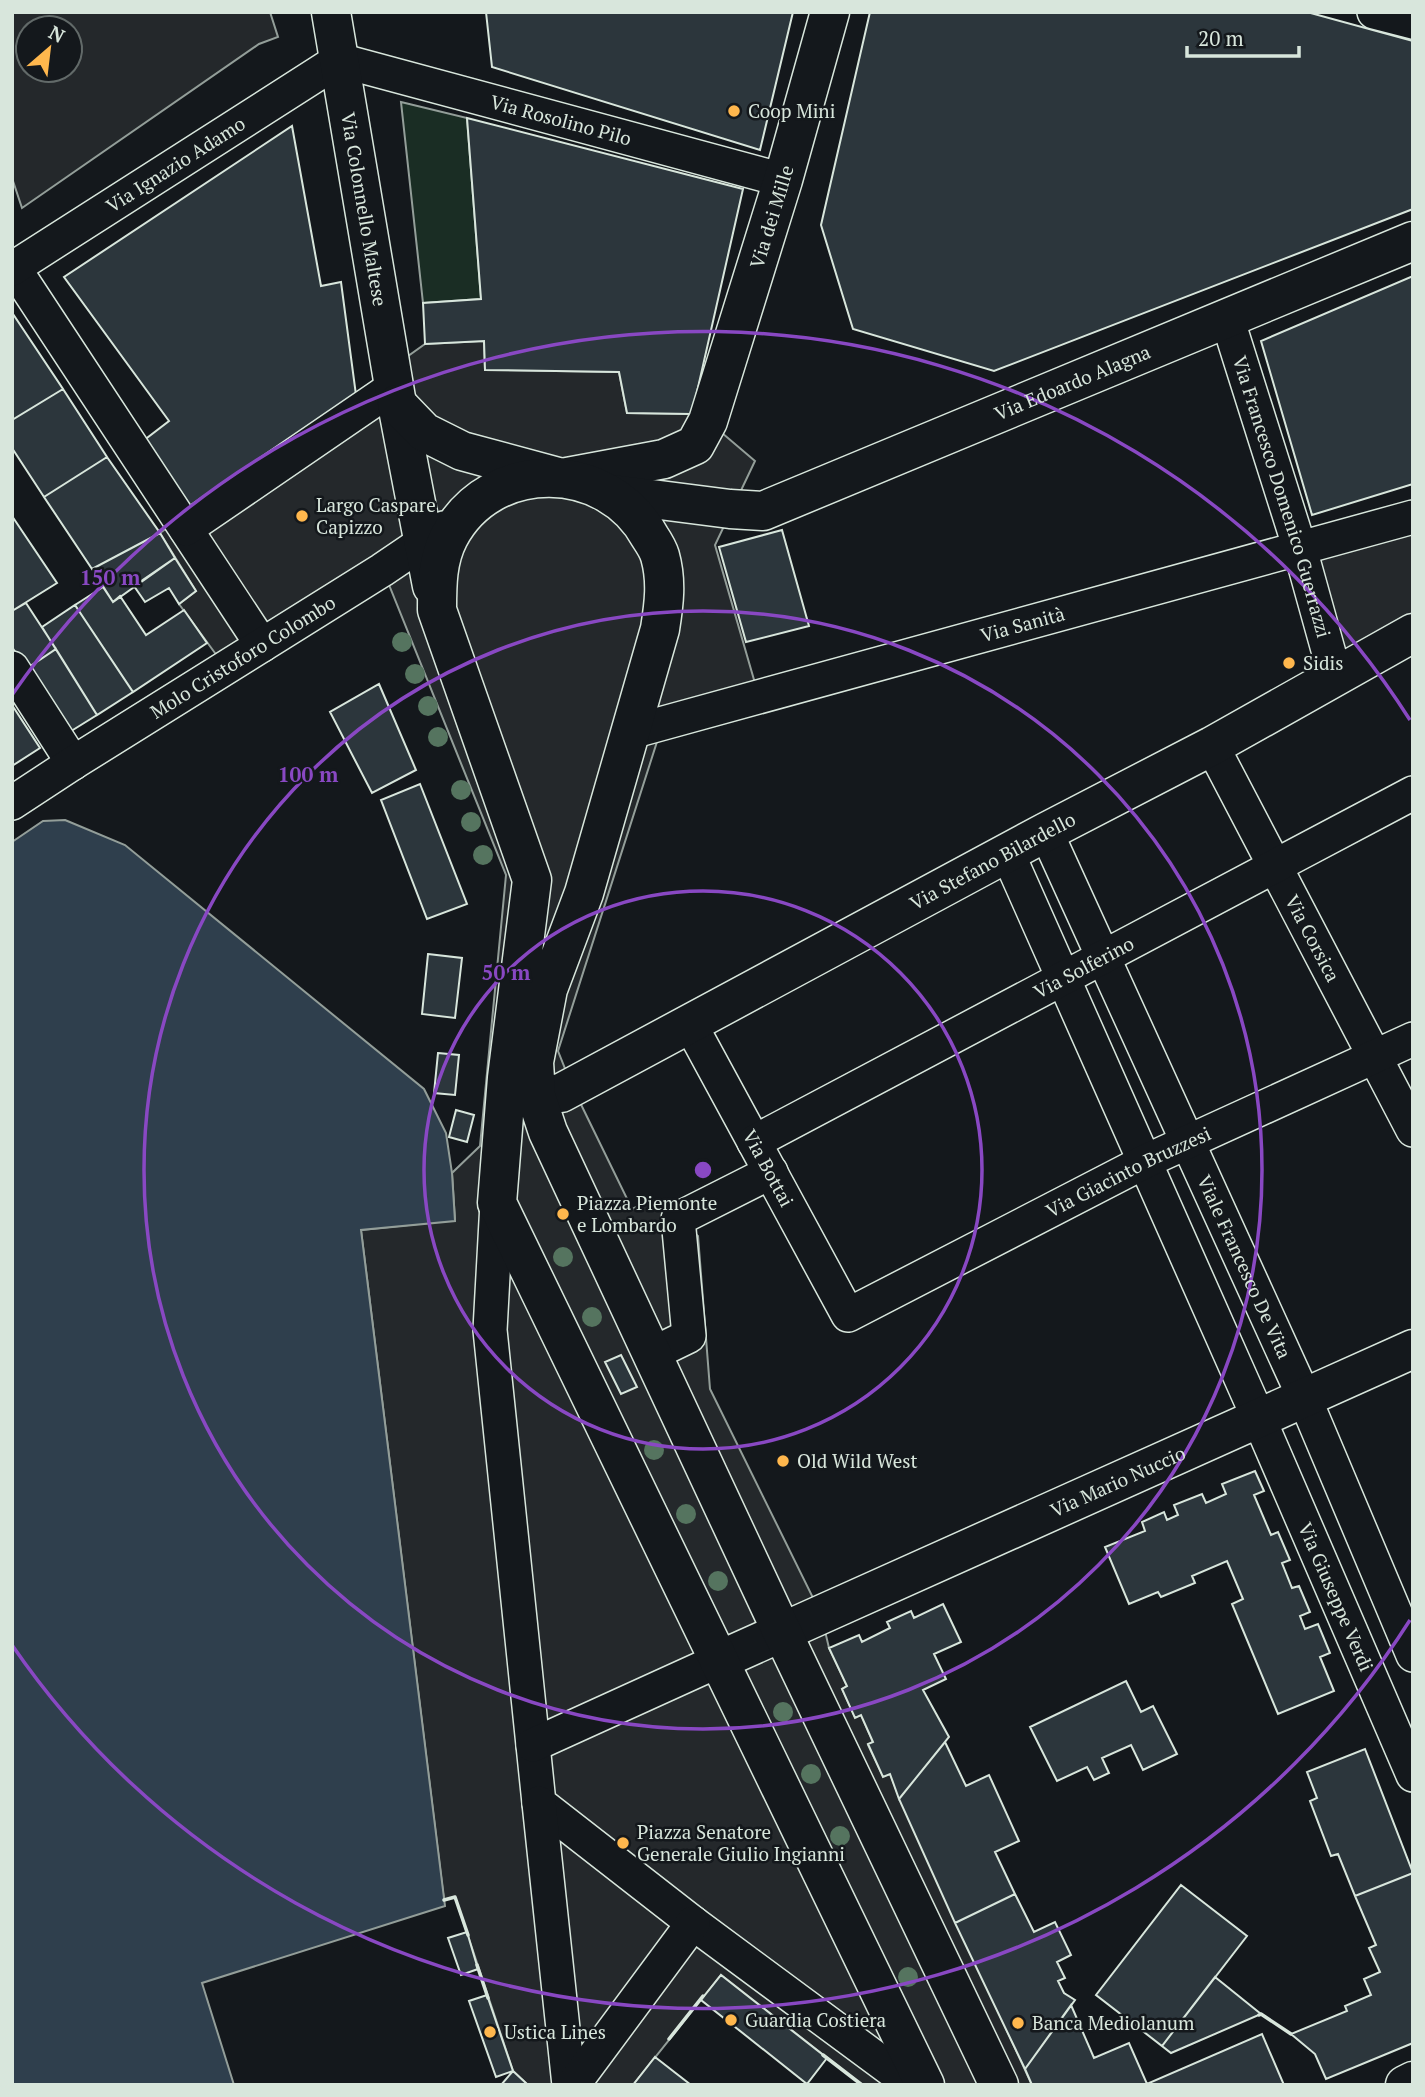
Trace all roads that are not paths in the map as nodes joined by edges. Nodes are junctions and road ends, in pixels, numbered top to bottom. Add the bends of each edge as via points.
1 (331, 12) edge
2 (830, 12) edge
3 (1374, 12) edge
4 (1413, 22) edge
5 (339, 60) junction
6 (783, 180) junction
7 (1413, 241) edge
8 (13, 268) edge
9 (1227, 318) junction
10 (396, 395) junction
11 (562, 478) junction
12 (613, 494) junction
13 (472, 507) junction
14 (1413, 517) edge
15 (186, 529) junction
16 (423, 543) junction
17 (1300, 549) junction
18 (437, 610) junction
19 (1413, 634) edge
20 (262, 645) junction
21 (12, 668) edge
22 (1335, 675) junction
23 (631, 732) junction
24 (1212, 746) junction
25 (73, 762) junction
26 (1413, 793) edge
27 (12, 803) edge
28 (1046, 832) junction
29 (1009, 854) junction
30 (1275, 866) junction
31 (1103, 957) junction
32 (1064, 978) junction
33 (690, 1024) junction
34 (1413, 1039) edge
35 (1374, 1056) junction
36 (521, 1087) junction
37 (1413, 1130) edge
38 (754, 1142) junction
39 (1188, 1142) junction
40 (1146, 1161) junction
41 (771, 1172) junction
42 (497, 1203) junction
43 (848, 1315) joint
44 (1413, 1349) edge
45 (654, 1353) junction
46 (1304, 1397) junction
47 (1259, 1419) junction
48 (782, 1632) junction
49 (1413, 1655) edge
50 (720, 1660) junction
51 (533, 1745) junction
52 (1413, 1775) edge
53 (539, 1803) junction
54 (693, 1923) junction
55 (1413, 2081) edge
56 (571, 2085) edge
57 (912, 2085) edge
58 (925, 2085) edge
59 (999, 2085) edge
60 (1405, 2085) edge

1 - 5 main road, Via Colonnello Maltese
2 - 6 main road, Via dei Mille
3 - 4 street
5 - 6 street, Via Rosolino Pilo
5 - 8 street, Via Ignazio Adamo
5 - 10 main road, Via Colonnello Maltese
6 - 11 main road, Via dei Mille via 708,421 695,445 664,458
7 - 9 main road, Via Edoardo Alagna
8 - 15 street
9 - 12 main road, Via Edoardo Alagna via 763,511
9 - 17 street, Via Francesco Domenico Guerrazzi
10 - 11 main road via 424,432 462,451
10 - 15 street
10 - 16 main road, Via Colonnello Maltese
11 - 12 main road
11 - 13 main road via 540,477 504,486
12 - 23 main road via 641,520 660,554 666,592
13 - 16 street, Molo Cristoforo Colombo
13 - 18 main road via 449,537 437,572
14 - 17 street, Via Sanità
15 - 20 street
16 - 18 main road, Via Colonnello Maltese
16 - 20 street, Molo Cristoforo Colombo
17 - 22 street, Via Francesco Domenico Guerrazzi
17 - 23 street, Via Sanità
18 - 36 main road via 531,880
19 - 22 main road, Via Stefano Bilardello
20 - 25 street, Molo Cristoforo Colombo
21 - 25 street
22 - 24 main road, Via Stefano Bilardello
23 - 36 main road via 584,893 548,989 534,1062
24 - 28 main road, Via Stefano Bilardello
24 - 30 street, Via Corsica
25 - 27 street, Molo Cristoforo Colombo
26 - 30 street, Via Solferino
28 - 29 main road, Via Stefano Bilardello
28 - 31 street, Viale Francesco De Vita
29 - 32 street
29 - 33 main road, Via Stefano Bilardello
30 - 31 street, Via Solferino
30 - 35 street, Via Corsica
31 - 32 street, Via Solferino
31 - 39 street, Viale Francesco De Vita
32 - 38 street, Via Solferino
32 - 40 street
33 - 36 main road, Via Stefano Bilardello via 561,1093
33 - 38 street, Via Bottai
34 - 35 street, Via Giacinto Bruzzesi
35 - 37 street, Via Corsica
35 - 39 street, Via Giacinto Bruzzesi
36 - 42 main road
36 - 45 main road via 548,1132
38 - 41 street, Via Bottai
39 - 40 street, Via Giacinto Bruzzesi
39 - 46 street, Viale Francesco De Vita
40 - 43 street, Via Giacinto Bruzzesi
40 - 47 street
41 - 43 street, Via Bottai
41 - 45 street via 678,1219 689,1336
42 - 50 main road
42 - 51 street via 490,1330
44 - 46 main road, Via Mario Nuccio
45 - 48 main road
46 - 47 main road, Via Mario Nuccio
46 - 49 street
47 - 48 main road, Via Mario Nuccio
47 - 52 street, Via Giuseppe Verdi
48 - 50 main road, Via Mario Nuccio
48 - 59 main road
50 - 51 street
50 - 58 main road
51 - 53 street
53 - 54 street
53 - 56 street
54 - 56 street
54 - 57 street
55 - 60 main road

